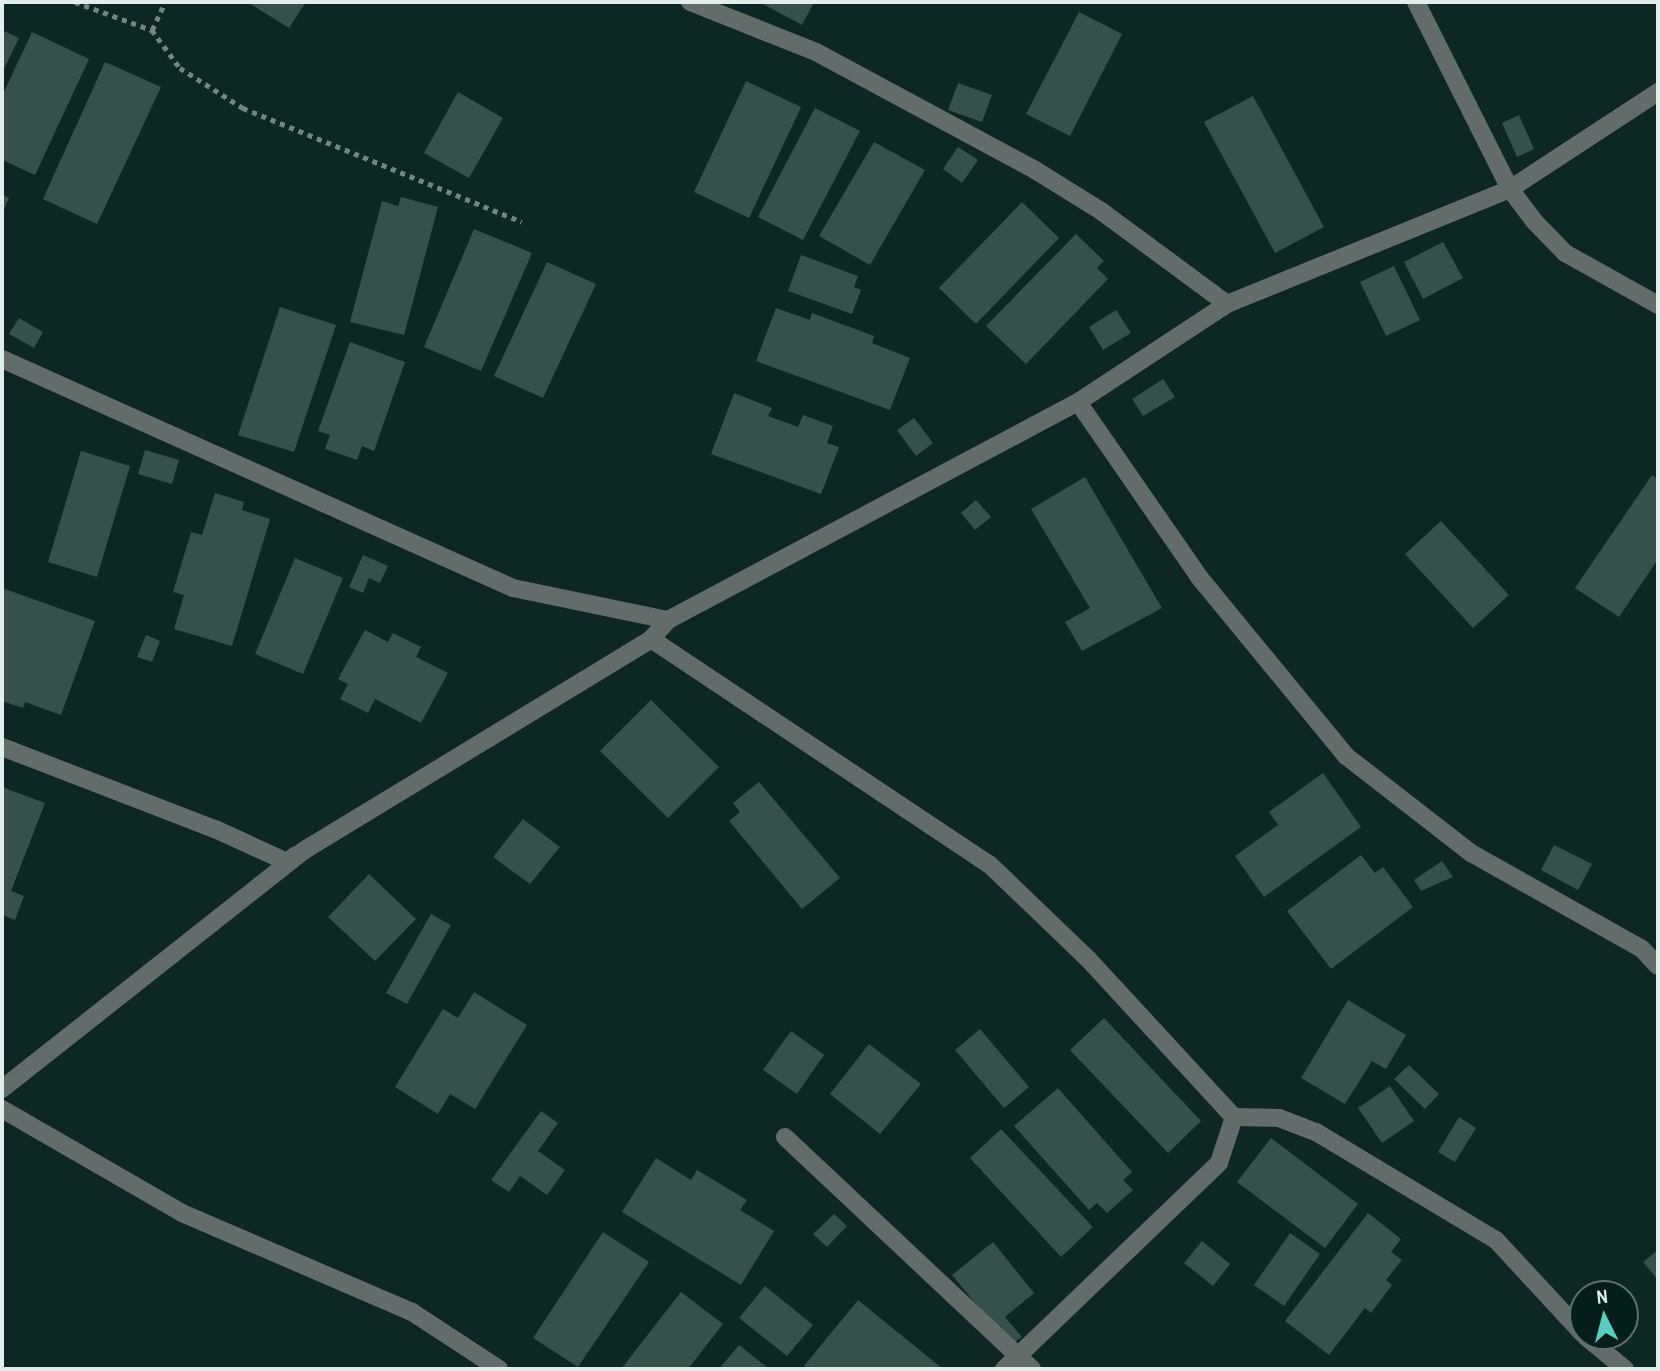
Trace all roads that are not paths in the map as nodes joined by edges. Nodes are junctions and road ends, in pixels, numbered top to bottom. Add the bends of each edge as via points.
1 (690, 2) edge
2 (1416, 2) edge
3 (1658, 92) edge
4 (1510, 189) junction
5 (1227, 304) junction
6 (1658, 305) edge
7 (2, 359) edge
8 (1078, 402) junction
9 (668, 620) junction
10 (652, 639) junction
11 (2, 747) edge
12 (303, 850) junction
13 (1658, 966) edge
14 (2, 1089) edge
15 (2, 1109) edge
16 (1234, 1117) junction
17 (785, 1137) dead end
18 (1569, 1319) edge
19 (1602, 1350) edge
20 (1010, 1363) edge
21 (499, 1369) edge
22 (1032, 1369) edge
23 (1625, 1369) edge

1 - 5 street via 816,51 1035,170 1101,211
2 - 4 street
3 - 4 street
4 - 5 street
4 - 6 street via 1565,253
5 - 8 street
7 - 9 street via 513,589
8 - 9 street
8 - 13 street via 1199,577 1346,756 1471,853 1642,949
9 - 10 street
10 - 12 street
10 - 16 street via 989,864 1088,960
11 - 12 street via 215,829 286,862
12 - 14 street
15 - 21 street via 182,1213 412,1312
16 - 18 street via 1279,1118 1316,1132 1496,1240
16 - 20 street via 1219,1163
17 - 20 street
19 - 23 street
20 - 22 street

